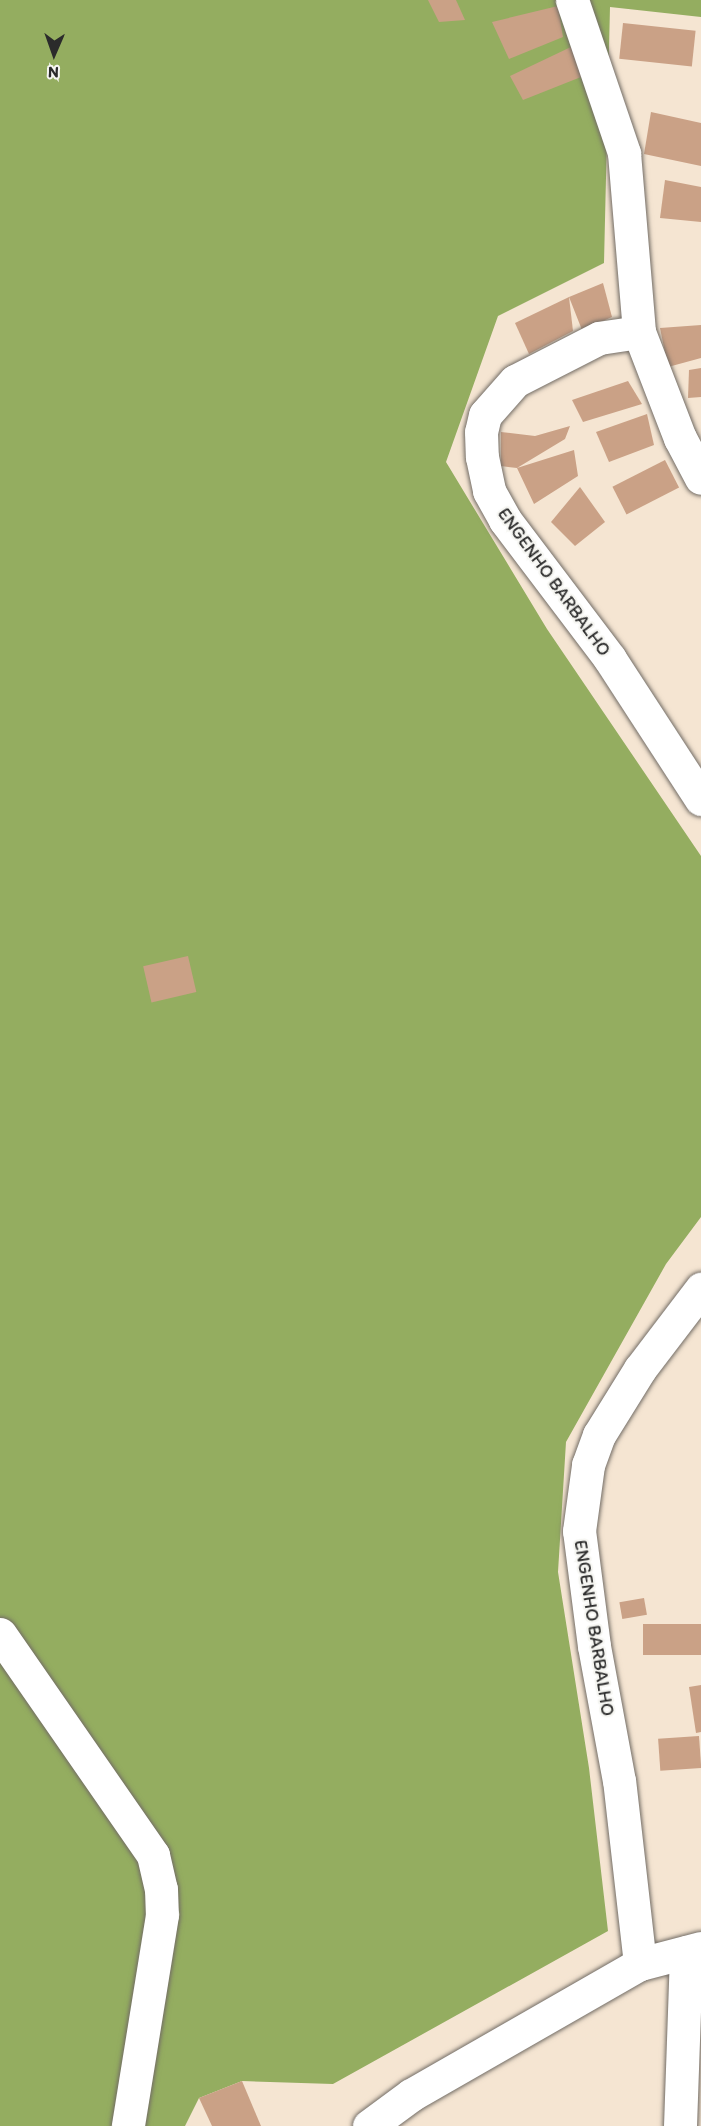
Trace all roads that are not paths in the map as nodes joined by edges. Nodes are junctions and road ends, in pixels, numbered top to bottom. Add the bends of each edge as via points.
1 (572, 0) edge
2 (639, 332) junction
3 (701, 478) edge
4 (701, 799) edge
5 (701, 1289) edge
6 (0, 1634) edge
7 (694, 1950) edge
8 (640, 1964) junction
9 (128, 2126) edge
10 (369, 2126) edge
11 (680, 2126) edge

1 - 2 street via 624,153
2 - 3 street via 680,438
2 - 4 street, ENGENHO BARBALHO via 599,338 515,381 485,414 482,457 489,490 505,520 610,659
5 - 8 street, ENGENHO BARBALHO via 640,1370 599,1435 588,1465 579,1532 594,1646 619,1780
6 - 9 street via 153,1855 162,1915
7 - 8 street
7 - 11 street
8 - 10 street via 430,2084

